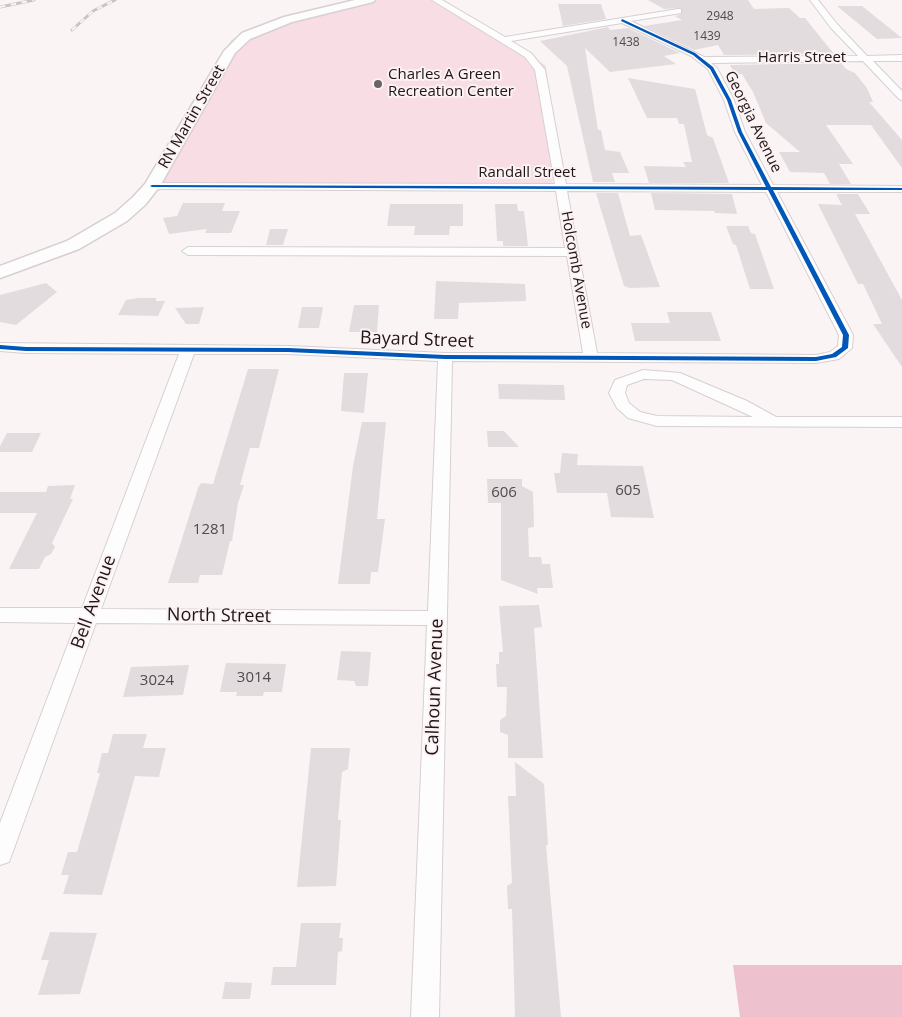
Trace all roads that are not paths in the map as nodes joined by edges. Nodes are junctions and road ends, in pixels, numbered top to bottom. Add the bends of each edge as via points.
1 (369, 0) edge
2 (436, 0) edge
3 (814, 0) edge
4 (678, 11) dead end
5 (622, 20) junction
6 (506, 40) junction
7 (865, 58) junction
8 (902, 58) edge
9 (703, 60) junction
10 (902, 97) edge
11 (152, 186) junction
12 (561, 187) junction
13 (769, 188) junction
14 (902, 189) edge
15 (188, 251) dead end
16 (572, 252) junction
17 (0, 272) edge
18 (0, 346) edge
19 (188, 350) junction
20 (834, 356) joint
21 (445, 357) junction
22 (592, 358) junction
23 (774, 422) junction
24 (902, 422) edge
25 (0, 615) edge
26 (89, 615) junction
27 (437, 618) junction
28 (0, 854) edge
29 (425, 1017) edge

1 - 11 street, RN Martin Street via 288,19 264,27 236,44
2 - 6 street, Holcomb Avenue
3 - 7 street
4 - 5 street
5 - 6 street
5 - 9 street, Georgia Avenue
6 - 12 street, Holcomb Avenue via 528,54 540,70
7 - 8 street, Harris Street
7 - 9 street, Harris Street
7 - 10 street
9 - 13 street, Georgia Avenue via 712,68 729,100 740,132
11 - 12 street, Randall Street
11 - 17 street, RN Martin Street via 127,212 97,232 73,245
12 - 13 street, Randall Street
12 - 16 street, Holcomb Avenue
13 - 14 street, Randall Street
13 - 20 street, Georgia Avenue via 846,335 845,348
15 - 16 street
16 - 22 street, Holcomb Avenue
18 - 19 street, Bayard Street
19 - 21 street, Bayard Street via 288,350
19 - 26 street, Bell Avenue
20 - 22 street, Bayard Street via 816,359
21 - 22 street, Bayard Street
21 - 27 street, Calhoun Avenue
23 - 23 street via 657,421 634,416 622,405 617,393 620,383 642,374 675,376 742,404
23 - 24 street
25 - 26 street, North Street
26 - 27 street, North Street
26 - 28 street, Bell Avenue
27 - 29 street, Calhoun Avenue

